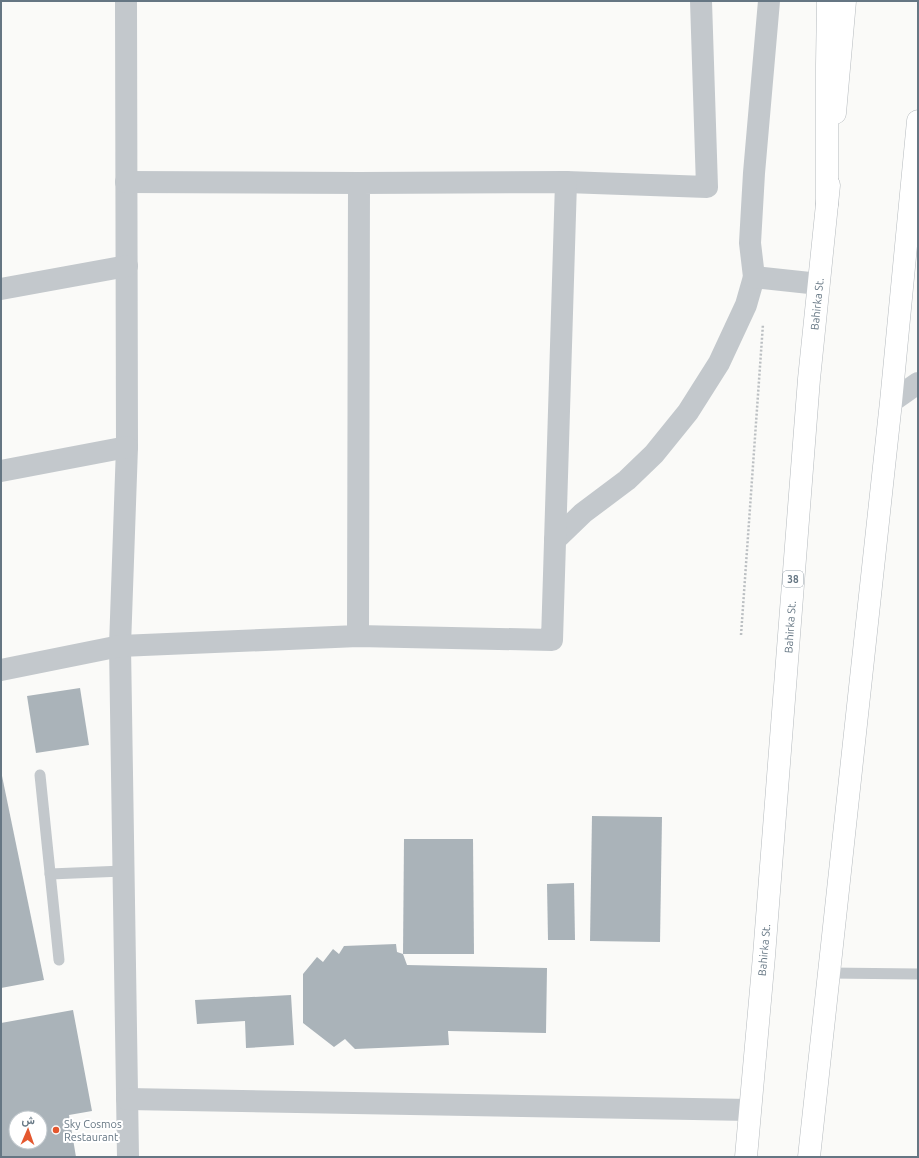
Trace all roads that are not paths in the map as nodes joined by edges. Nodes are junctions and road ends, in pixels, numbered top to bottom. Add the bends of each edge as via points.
1 (126, 1) edge
2 (701, 1) edge
3 (769, 1) edge
4 (828, 1) edge
5 (845, 1) edge
6 (918, 121) edge
7 (126, 182) junction
8 (566, 182) junction
9 (359, 183) junction
10 (828, 204) junction
11 (126, 266) junction
12 (754, 277) junction
13 (819, 284) junction
14 (1, 289) edge
15 (918, 383) edge
16 (892, 402) junction
17 (127, 447) junction
18 (1, 471) edge
19 (555, 540) junction
20 (358, 636) junction
21 (120, 646) junction
22 (1, 670) edge
23 (40, 775) dead end
24 (123, 871) junction
25 (50, 874) junction
26 (59, 960) dead end
27 (829, 973) junction
28 (918, 974) edge
29 (127, 1099) junction
30 (750, 1110) junction
31 (128, 1157) edge
32 (746, 1157) edge
33 (809, 1157) edge

1 - 7 street
2 - 8 street via 707,187
3 - 12 street via 750,243
4 - 10 main road
5 - 10 main road, Bahirka St. / 38
6 - 16 main road
7 - 9 street
7 - 11 street
8 - 9 street
8 - 19 street
9 - 20 street
10 - 13 main road, Bahirka St. / 38
11 - 14 street
11 - 17 street
12 - 13 street
12 - 19 street via 746,305 719,363 688,412 654,454 627,480 583,513
13 - 30 main road, Bahirka St. / 38 via 809,379
15 - 16 street
16 - 27 main road
17 - 18 street
17 - 21 street
19 - 20 street via 552,640
20 - 21 street
21 - 22 street
21 - 24 street
23 - 25 lane
24 - 25 lane
24 - 29 street
25 - 26 lane
27 - 28 lane
27 - 33 main road
29 - 30 street
29 - 31 street
30 - 32 main road, Bahirka St. / 38

